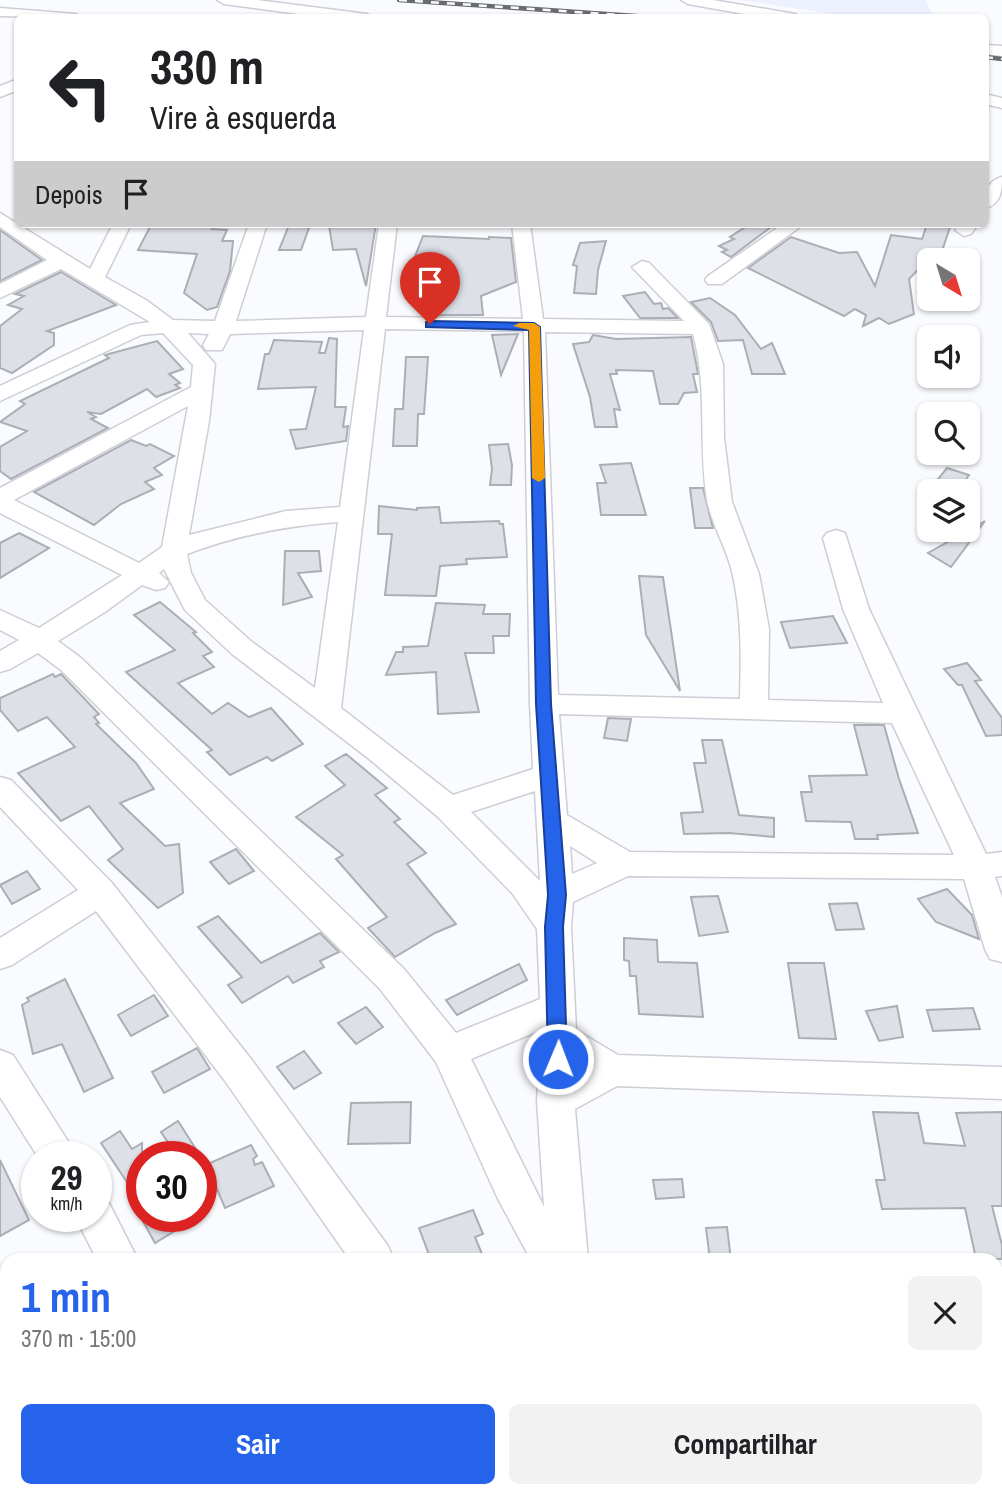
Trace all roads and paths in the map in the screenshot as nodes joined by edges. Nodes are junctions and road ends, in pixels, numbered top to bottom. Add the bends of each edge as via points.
1 (224, 0) edge
2 (688, 0) edge
3 (0, 12) edge
4 (22, 14) edge
5 (335, 14) edge
6 (771, 14) edge
7 (1002, 182) edge
8 (989, 198) edge
9 (30, 228) edge
10 (120, 228) edge
11 (257, 228) edge
12 (388, 228) edge
13 (522, 228) edge
14 (789, 228) edge
15 (61, 261) junction
16 (642, 267) dead end
17 (95, 278) junction
18 (715, 280) dead end
19 (0, 292) edge
20 (153, 322) junction
21 (377, 323) junction
22 (534, 327) junction
23 (223, 328) junction
24 (702, 328) junction
25 (203, 377) junction
26 (0, 394) edge
27 (0, 498) edge
28 (0, 503) edge
29 (351, 514) junction
30 (836, 538) dead end
31 (174, 550) junction
32 (143, 574) junction
33 (194, 604) junction
34 (0, 618) edge
35 (40, 640) junction
36 (0, 663) edge
37 (544, 704) junction
38 (754, 709) junction
39 (326, 711) junction
40 (902, 713) junction
41 (549, 775) junction
42 (0, 788) edge
43 (448, 808) junction
44 (553, 821) junction
45 (624, 864) junction
46 (989, 865) edge
47 (100, 892) junction
48 (557, 895) junction
49 (554, 927) junction
50 (1002, 949) edge
51 (0, 954) edge
52 (558, 1022) junction
53 (450, 1052) junction
54 (0, 1066) edge
55 (612, 1070) junction
56 (1002, 1083) edge
57 (556, 1101) junction
58 (49, 1141) edge
59 (103, 1232) edge
60 (114, 1253) edge
61 (369, 1253) edge
62 (548, 1253) edge
63 (567, 1253) edge

1 - 5 street
2 - 6 street
3 - 4 street
7 - 8 street
9 - 15 street
10 - 17 street
11 - 23 street
12 - 21 street
13 - 22 street
14 - 18 street
15 - 17 street
15 - 19 street
16 - 24 street
17 - 20 street
20 - 23 street
20 - 25 street via 186,340
20 - 26 street
21 - 22 street
21 - 23 street
21 - 29 street
22 - 24 street
22 - 37 street
23 - 25 street
24 - 38 street via 712,365 712,438 720,502 746,574 755,629
25 - 27 street
25 - 31 street
28 - 32 street
29 - 31 street via 286,518 213,535
29 - 39 street
30 - 40 street via 856,609
31 - 32 street
31 - 33 street via 178,573
32 - 33 street
32 - 35 street
33 - 39 street via 242,648
34 - 35 street
35 - 36 street
35 - 53 street via 71,664 392,979
37 - 38 street
37 - 41 street
38 - 40 street
39 - 43 street
40 - 46 street
41 - 43 street
41 - 44 street
42 - 47 street
43 - 49 street via 524,884
44 - 45 street
44 - 48 street
45 - 46 street
45 - 48 street
46 - 50 street
47 - 51 street
47 - 61 street via 238,1070
48 - 49 street
49 - 52 street
52 - 53 street
52 - 55 street
52 - 57 street
53 - 62 street
54 - 58 street
55 - 56 street
55 - 57 street
57 - 63 street
59 - 60 street

